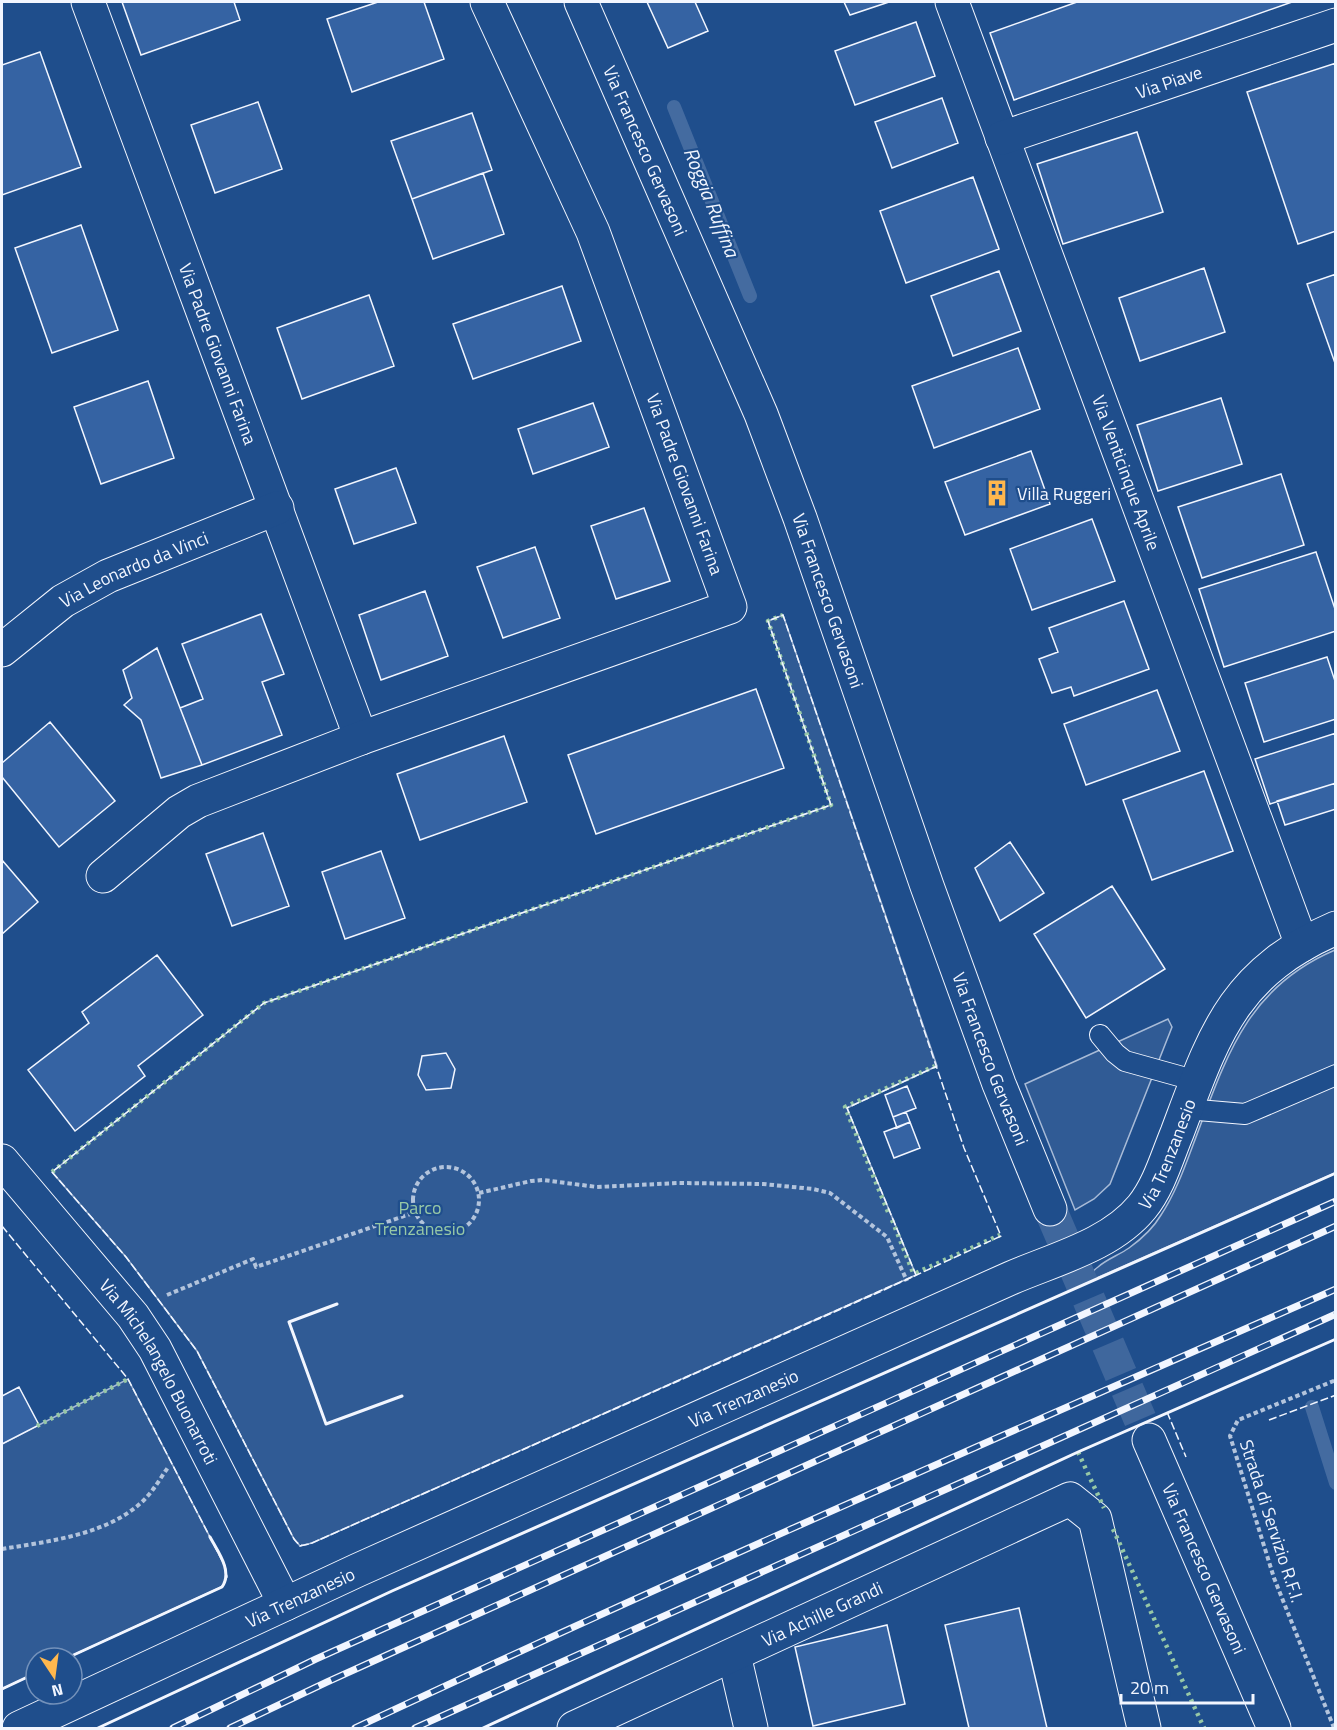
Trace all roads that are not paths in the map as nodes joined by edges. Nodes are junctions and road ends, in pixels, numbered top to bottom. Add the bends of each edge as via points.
1 (88, 2) edge
2 (487, 2) edge
3 (581, 2) edge
4 (952, 2) edge
5 (1335, 25) edge
6 (1002, 138) junction
7 (277, 508) junction
8 (2, 650) edge
9 (361, 738) junction
10 (103, 876) dead end
11 (1335, 928) edge
12 (1302, 945) junction
13 (1100, 1035) dead end
14 (1335, 1075) edge
15 (1191, 1095) junction
16 (2, 1161) edge
17 (1050, 1209) tunnel mouth
18 (1149, 1440) tunnel mouth
19 (285, 1604) junction
20 (734, 1655) junction
21 (19, 1728) edge
22 (574, 1728) edge
23 (751, 1728) edge
24 (1144, 1728) edge
25 (1274, 1728) edge

1 - 7 street, Via Padre Giovanni Farina
2 - 9 street, Via Padre Giovanni Farina via 593,232 730,607
3 - 17 street, Via Francesco Gervasoni via 761,414 927,886 999,1084
4 - 6 street, Via Venticinque Aprile
5 - 6 street, Via Piave
6 - 12 street, Via Venticinque Aprile
7 - 8 street, Via Leonardo da Vinci via 108,576 63,601
7 - 9 street, Via Padre Giovanni Farina
9 - 10 street, Via Padre Giovanni Farina via 198,801 179,812
11 - 12 street, Via Trenzanesio
12 - 15 street, Via Trenzanesio via 1245,990 1207,1053
13 - 15 lane via 1125,1061
14 - 15 lane via 1245,1114
15 - 19 street, Via Trenzanesio via 1159,1179 1143,1206 1124,1225 1095,1243
16 - 19 street, Via Michelangelo Buonarroti via 133,1316 155,1349
18 - 25 street, Via Francesco Gervasoni
19 - 21 street, Via Trenzanesio
20 - 22 street, Via Achille Grandi
20 - 23 street
20 - 24 street, Via Achille Grandi via 1070,1499 1095,1519

